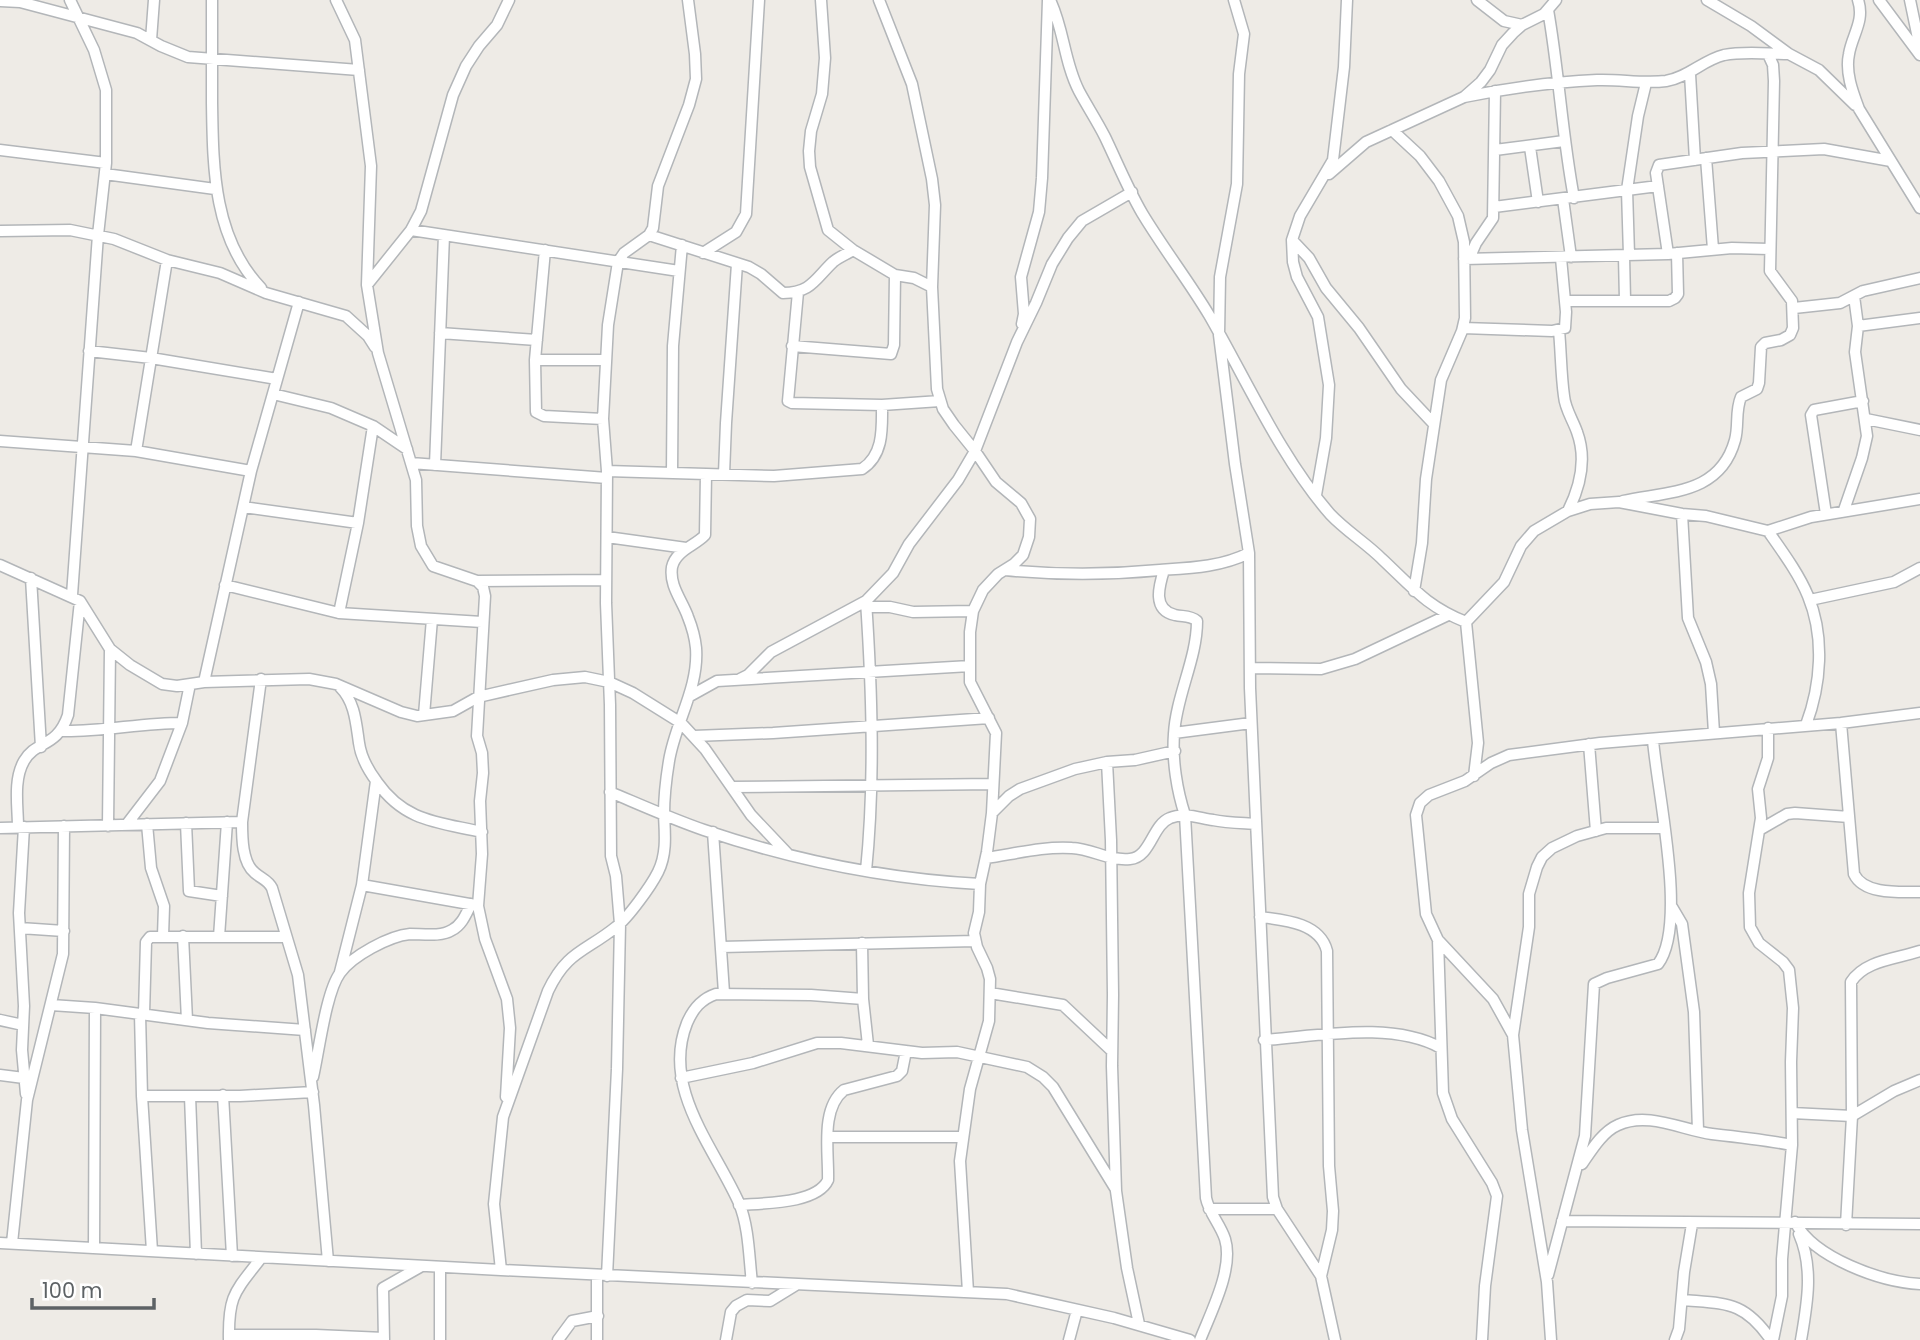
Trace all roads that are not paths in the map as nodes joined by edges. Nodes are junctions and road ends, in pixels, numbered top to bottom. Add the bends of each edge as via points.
1 (70, 0) edge
2 (154, 0) edge
3 (212, 0) edge
4 (336, 0) edge
5 (509, 0) edge
6 (688, 0) edge
7 (759, 0) edge
8 (821, 0) edge
9 (879, 0) edge
10 (1049, 0) edge
11 (1234, 0) edge
12 (1347, 0) edge
13 (1477, 0) edge
14 (1556, 0) edge
15 (1707, 0) edge
16 (1858, 0) edge
17 (1880, 0) edge
18 (1910, 0) edge
19 (0, 1) edge
20 (1548, 10) junction
21 (78, 18) junction
22 (1522, 24) junction
23 (151, 40) junction
24 (1920, 48) edge
25 (1768, 54) junction
26 (1789, 54) junction
27 (1920, 55) edge
28 (212, 59) junction
29 (359, 69) junction
30 (1690, 74) junction
31 (1559, 83) junction
32 (1646, 83) junction
33 (1495, 91) junction
34 (1464, 97) junction
35 (1859, 109) junction
36 (1392, 130) junction
37 (1564, 141) junction
38 (1530, 147) junction
39 (0, 150) edge
40 (1495, 150) junction
41 (1771, 152) junction
42 (1701, 159) junction
43 (1891, 161) junction
44 (106, 169) junction
45 (1322, 181) junction
46 (1658, 186) junction
47 (215, 189) junction
48 (1627, 190) junction
49 (1132, 192) junction
50 (1568, 198) junction
51 (1538, 202) junction
52 (1494, 207) junction
53 (1920, 208) edge
54 (411, 230) junction
55 (0, 231) edge
56 (98, 235) junction
57 (444, 235) junction
58 (649, 235) junction
59 (1292, 240) junction
60 (682, 245) junction
61 (1713, 248) junction
62 (1769, 249) junction
63 (545, 250) junction
64 (853, 250) junction
65 (703, 253) junction
66 (1673, 253) junction
67 (1627, 256) junction
68 (1566, 257) junction
69 (1467, 259) junction
70 (167, 260) junction
71 (618, 262) junction
72 (737, 264) junction
73 (679, 271) junction
74 (895, 275) junction
75 (1920, 278) edge
76 (367, 285) junction
77 (932, 287) junction
78 (799, 292) junction
79 (265, 293) junction
80 (1854, 296) junction
81 (1625, 300) junction
82 (1565, 301) junction
83 (299, 302) junction
84 (1794, 307) junction
85 (1920, 318) edge
86 (1858, 326) junction
87 (1463, 328) junction
88 (1559, 330) junction
89 (440, 333) junction
90 (1021, 334) junction
91 (1219, 335) junction
92 (537, 340) junction
93 (793, 346) junction
94 (89, 351) junction
95 (378, 353) junction
96 (151, 358) junction
97 (535, 360) junction
98 (605, 360) junction
99 (277, 379) junction
100 (272, 394) junction
101 (940, 401) junction
102 (1863, 401) junction
103 (882, 405) junction
104 (603, 419) junction
105 (1866, 419) junction
106 (1433, 423) junction
107 (373, 426) junction
108 (1920, 430) edge
109 (0, 441) edge
110 (82, 447) junction
111 (407, 449) junction
112 (136, 451) junction
113 (975, 451) junction
114 (411, 463) junction
115 (435, 465) junction
116 (251, 471) junction
117 (672, 473) junction
118 (706, 474) junction
119 (724, 474) junction
120 (607, 475) junction
121 (1316, 495) junction
122 (1920, 499) edge
123 (1619, 502) junction
124 (243, 507) junction
125 (1844, 510) junction
126 (1568, 511) junction
127 (1682, 514) junction
128 (1826, 514) junction
129 (358, 523) junction
130 (1768, 531) junction
131 (607, 537) junction
132 (686, 548) junction
133 (1249, 552) junction
134 (0, 565) edge
135 (1920, 568) edge
136 (1005, 570) junction
137 (1164, 570) junction
138 (31, 578) junction
139 (606, 580) junction
140 (477, 581) junction
141 (225, 585) junction
142 (1414, 591) junction
143 (76, 598) junction
144 (1810, 600) junction
145 (866, 604) junction
146 (973, 611) junction
147 (340, 613) junction
148 (1448, 615) junction
149 (432, 619) junction
150 (482, 622) junction
151 (1466, 622) junction
152 (110, 649) junction
153 (970, 666) junction
154 (1251, 668) junction
155 (870, 672) junction
156 (261, 679) junction
157 (740, 679) junction
158 (204, 682) junction
159 (609, 682) junction
160 (190, 684) junction
161 (336, 684) junction
162 (690, 696) junction
163 (478, 697) junction
164 (1920, 713) edge
165 (424, 715) junction
166 (989, 719) junction
167 (182, 723) junction
168 (681, 723) junction
169 (1251, 723) junction
170 (1841, 723) junction
171 (1806, 725) junction
172 (871, 726) junction
173 (1768, 728) junction
174 (109, 729) junction
175 (61, 731) junction
176 (1174, 733) junction
177 (1714, 733) junction
178 (694, 736) junction
179 (1653, 740) junction
180 (1589, 744) junction
181 (41, 747) junction
182 (1175, 751) junction
183 (1107, 762) junction
184 (1474, 776) junction
185 (376, 781) junction
186 (872, 785) junction
187 (993, 785) junction
188 (732, 787) junction
189 (610, 792) junction
190 (992, 813) junction
191 (664, 814) junction
192 (1185, 815) junction
193 (1849, 817) junction
194 (228, 822) junction
195 (242, 822) junction
196 (186, 823) junction
197 (127, 824) junction
198 (147, 824) junction
199 (1256, 824) junction
200 (64, 826) junction
201 (108, 826) junction
202 (21, 827) junction
203 (0, 828) edge
204 (1664, 828) junction
205 (1761, 829) junction
206 (1596, 831) junction
207 (482, 832) junction
208 (713, 832) junction
209 (787, 853) junction
210 (986, 858) junction
211 (1111, 859) junction
212 (866, 872) junction
213 (980, 884) junction
214 (362, 885) junction
215 (1920, 892) edge
216 (222, 896) junction
217 (474, 905) junction
218 (1672, 907) junction
219 (1260, 917) junction
220 (620, 924) junction
221 (20, 928) junction
222 (64, 931) junction
223 (163, 936) junction
224 (183, 936) junction
225 (219, 937) junction
226 (286, 937) junction
227 (1438, 940) junction
228 (975, 942) junction
229 (862, 943) junction
230 (720, 947) junction
231 (1920, 951) edge
232 (340, 972) junction
233 (724, 993) junction
234 (990, 993) junction
235 (863, 999) junction
236 (51, 1005) junction
237 (95, 1008) junction
238 (142, 1014) junction
239 (0, 1020) edge
240 (187, 1020) junction
241 (23, 1025) junction
242 (305, 1030) junction
243 (1328, 1035) junction
244 (1513, 1035) junction
245 (1264, 1040) junction
246 (868, 1045) junction
247 (1441, 1048) junction
248 (906, 1051) junction
249 (1112, 1051) junction
250 (977, 1058) junction
251 (0, 1075) edge
252 (24, 1078) junction
253 (681, 1078) junction
254 (1920, 1080) edge
255 (312, 1088) junction
256 (223, 1095) junction
257 (142, 1096) junction
258 (190, 1096) junction
259 (27, 1100) junction
260 (1792, 1113) junction
261 (1852, 1116) junction
262 (503, 1117) junction
263 (1698, 1130) junction
264 (828, 1137) junction
265 (962, 1137) junction
266 (1792, 1145) junction
267 (1576, 1172) junction
268 (1116, 1191) junction
269 (739, 1205) junction
270 (1209, 1209) junction
271 (1278, 1209) junction
272 (1562, 1222) junction
273 (1692, 1224) junction
274 (1920, 1224) edge
275 (1791, 1225) junction
276 (1846, 1225) junction
277 (6, 1243) edge
278 (93, 1248) junction
279 (152, 1251) junction
280 (196, 1254) junction
281 (232, 1256) junction
282 (261, 1258) junction
283 (328, 1261) junction
284 (422, 1266) junction
285 (440, 1267) junction
286 (501, 1270) junction
287 (602, 1275) junction
288 (1321, 1276) junction
289 (1547, 1282) junction
290 (752, 1283) junction
291 (1920, 1284) edge
292 (796, 1285) junction
293 (968, 1292) junction
294 (1683, 1300) junction
295 (1077, 1310) junction
296 (598, 1316) junction
297 (1139, 1324) junction
298 (294, 1337) edge
299 (229, 1338) edge
300 (384, 1339) edge
301 (1184, 1339) edge
302 (440, 1340) edge
303 (558, 1340) edge
304 (597, 1340) edge
305 (726, 1340) edge
306 (1069, 1340) edge
307 (1200, 1340) edge
308 (1335, 1340) edge
309 (1482, 1340) edge
310 (1551, 1340) edge
311 (1675, 1340) edge
312 (1772, 1340) edge
313 (1801, 1340) edge

1 - 21 street
2 - 23 street
3 - 28 street
4 - 29 street via 355,40
5 - 54 street via 466,66 453,95 421,211
6 - 58 street via 695,79 658,186
7 - 65 street via 746,214 736,232
8 - 64 street via 825,58 822,94 811,131 810,167 828,230
9 - 77 street via 912,83 932,179
10 - 49 street via 1059,18 1078,89
10 - 90 street via 1041,190 1021,276
11 - 91 street via 1244,34 1237,184 1220,278
12 - 45 street via 1335,146
13 - 22 street via 1504,20
14 - 20 street
15 - 26 street
16 - 35 street via 1861,13 1848,55
17 - 27 street
18 - 24 street
19 - 21 street
20 - 22 street
20 - 31 street
21 - 23 street
21 - 44 street via 106,90
22 - 34 street via 1481,82
23 - 28 street via 188,57
25 - 26 street
25 - 30 street via 1725,55
25 - 41 street via 1774,81
26 - 35 street via 1826,76
28 - 29 street
28 - 47 street
29 - 76 street via 371,166
30 - 32 street
30 - 42 street
31 - 32 street via 1600,79
31 - 33 street
31 - 37 street
32 - 48 street
33 - 34 street
33 - 40 street
34 - 36 street
35 - 43 street
36 - 45 street via 1366,142
36 - 69 street via 1439,181 1458,216
37 - 38 street
37 - 50 street
38 - 40 street
38 - 51 street
39 - 44 street
40 - 52 street
41 - 42 street
41 - 43 street via 1825,149
41 - 62 street
42 - 46 street via 1659,165
42 - 61 street
43 - 53 street
44 - 47 street
44 - 56 street
45 - 59 street via 1300,216
46 - 48 street
46 - 66 street
47 - 79 street via 236,249
48 - 50 street
48 - 67 street
49 - 90 street via 1082,221 1068,238
49 - 91 street
50 - 51 street
50 - 68 street
51 - 52 street
52 - 69 street via 1491,223
54 - 57 street
54 - 76 street
55 - 56 street via 70,230
56 - 70 street
56 - 94 street
57 - 63 street
57 - 89 street
58 - 60 street
58 - 71 street
59 - 106 street via 1401,389
59 - 121 street via 1297,277 1318,317 1329,385
60 - 65 street
60 - 73 street
61 - 62 street
61 - 66 street
62 - 84 street via 1770,271
63 - 71 street
63 - 92 street
64 - 74 street
64 - 78 street
65 - 72 street
66 - 67 street
66 - 81 street via 1675,298
67 - 68 street
67 - 81 street
68 - 69 street
68 - 82 street
69 - 87 street
70 - 79 street via 220,273
70 - 96 street
71 - 73 street
71 - 98 street
72 - 78 street via 761,274 783,293
72 - 119 street
73 - 117 street
74 - 77 street
74 - 93 street via 893,352
75 - 80 street
76 - 95 street
77 - 101 street
78 - 93 street
79 - 83 street
80 - 84 street via 1831,305
80 - 86 street
81 - 82 street
82 - 88 street via 1566,324
83 - 95 street via 346,316 368,336
83 - 99 street
84 - 123 street via 1790,335 1761,347 1759,383 1741,397 1735,440 1717,473 1679,492
85 - 86 street
86 - 102 street via 1855,352
87 - 88 street
87 - 106 street via 1441,380
88 - 126 street via 1564,397 1581,456 1578,491
89 - 92 street
89 - 115 street
90 - 113 street
91 - 121 street
91 - 133 street
92 - 97 street
93 - 103 street via 788,401
94 - 96 street
94 - 110 street
95 - 111 street
96 - 99 street
96 - 112 street
97 - 98 street
97 - 104 street via 539,415
98 - 104 street
99 - 100 street
100 - 107 street via 331,408
100 - 116 street
101 - 103 street
101 - 113 street
102 - 105 street
102 - 128 street via 1815,410 1811,415
103 - 119 street via 878,450 862,469 774,476
104 - 120 street
105 - 108 street
105 - 125 street via 1862,458
106 - 142 street
107 - 111 street
107 - 129 street
109 - 110 street
110 - 112 street
110 - 143 street
111 - 114 street
112 - 116 street
113 - 136 street via 1030,519 1023,555
113 - 145 street
114 - 115 street
114 - 140 street via 417,526 428,559 433,566
115 - 120 street
116 - 124 street
117 - 118 street
117 - 120 street
118 - 119 street
118 - 132 street via 705,535
120 - 131 street
121 - 142 street
122 - 125 street
123 - 126 street via 1590,503
123 - 127 street
124 - 129 street
124 - 141 street
125 - 128 street
126 - 151 street via 1534,531 1521,546 1504,582
127 - 130 street
127 - 177 street via 1688,618 1711,684
128 - 130 street
129 - 147 street
130 - 144 street
131 - 132 street
131 - 139 street
132 - 162 street via 672,567 675,590 694,638
133 - 137 street via 1215,565
133 - 154 street
134 - 138 street
135 - 144 street via 1894,582
136 - 137 street via 1082,575
136 - 146 street via 983,590
137 - 176 street via 1158,591 1161,605 1171,614 1198,621
138 - 143 street
138 - 181 street
139 - 140 street
139 - 159 street
140 - 150 street via 485,596
141 - 147 street
141 - 158 street
142 - 148 street
143 - 152 street
143 - 175 street via 68,715
144 - 171 street via 1820,661
145 - 146 street via 913,612
145 - 155 street
145 - 157 street via 771,652
146 - 153 street
147 - 149 street
148 - 151 street
148 - 154 street via 1354,659 1321,669
149 - 150 street
149 - 165 street
150 - 163 street
151 - 184 street via 1479,743
152 - 160 street via 162,684
152 - 174 street
153 - 155 street
153 - 166 street via 970,681
154 - 169 street
155 - 157 street
155 - 172 street
156 - 158 street
156 - 161 street via 309,678
156 - 195 street
157 - 162 street via 718,681
158 - 160 street
159 - 163 street via 585,677 552,680
159 - 168 street
159 - 189 street
160 - 167 street
161 - 165 street via 401,712
161 - 185 street via 348,695 360,752
162 - 168 street
163 - 165 street via 453,711
163 - 207 street
164 - 170 street
166 - 172 street
166 - 187 street via 996,733
167 - 174 street
167 - 197 street via 160,781
168 - 178 street
168 - 191 street via 669,760
169 - 176 street
169 - 199 street
170 - 171 street
170 - 193 street
171 - 173 street
172 - 178 street
172 - 186 street
173 - 177 street
173 - 205 street via 1768,758 1758,789
174 - 175 street
174 - 201 street
175 - 181 street
176 - 182 street
177 - 179 street
178 - 188 street
179 - 180 street
179 - 204 street
180 - 184 street via 1509,755
180 - 206 street
181 - 202 street via 21,768 17,791
182 - 183 street
182 - 192 street
183 - 190 street via 1020,789
183 - 211 street
184 - 227 street via 1429,795 1416,815 1426,914
185 - 207 street via 396,805 419,817
185 - 214 street
186 - 187 street
186 - 188 street
186 - 212 street
187 - 190 street
188 - 209 street
189 - 191 street
189 - 220 street via 611,856
190 - 210 street
191 - 208 street
191 - 220 street via 665,841 658,873
192 - 199 street
192 - 211 street via 1161,824 1139,857
192 - 270 street
193 - 205 street via 1794,813
193 - 215 street via 1854,874 1860,884
194 - 195 street
194 - 196 street
194 - 216 street
195 - 226 street via 249,867 269,882
196 - 198 street
196 - 216 street via 190,893
197 - 198 street
197 - 201 street
198 - 223 street via 151,868 164,906
199 - 219 street
200 - 201 street
200 - 202 street
200 - 222 street
202 - 203 street
202 - 221 street
204 - 206 street
204 - 218 street
205 - 260 street via 1749,893 1750,927 1759,943 1789,970
206 - 244 street via 1552,849 1537,867 1529,894 1529,927
207 - 217 street
208 - 209 street
208 - 230 street
209 - 212 street
210 - 211 street via 1072,848
210 - 213 street
211 - 249 street
212 - 213 street
213 - 228 street
214 - 217 street
214 - 232 street
216 - 225 street
217 - 232 street via 451,932 405,934 377,945
217 - 262 street via 508,1009
218 - 263 street via 1682,924 1694,1012
218 - 267 street via 1668,945 1658,964 1594,984 1585,1136
219 - 243 street via 1293,922 1313,930 1324,941
219 - 245 street
220 - 262 street via 557,972
220 - 287 street via 617,1069
221 - 222 street
221 - 241 street
222 - 236 street
223 - 224 street
223 - 238 street via 146,942
224 - 225 street
224 - 240 street
225 - 226 street
226 - 242 street via 298,975
227 - 244 street via 1493,999
227 - 247 street
228 - 229 street
228 - 234 street via 987,968
229 - 230 street
229 - 235 street
230 - 233 street
231 - 261 street via 1865,968 1851,982
232 - 255 street via 333,986
233 - 235 street
233 - 253 street via 705,997 691,1015 682,1041
234 - 249 street via 1063,1005
234 - 250 street via 989,1021
235 - 246 street
236 - 237 street
236 - 259 street
237 - 238 street
237 - 278 street
238 - 240 street
238 - 257 street
239 - 241 street
240 - 242 street
241 - 252 street
242 - 255 street
243 - 245 street
243 - 247 street via 1412,1035
243 - 288 street via 1333,1211
244 - 289 street via 1522,1130
245 - 271 street via 1273,1197
246 - 248 street
246 - 253 street via 817,1043
247 - 309 street via 1443,1093 1452,1119 1497,1196
248 - 250 street via 957,1052
248 - 264 street via 897,1076 837,1096 829,1116
249 - 268 street
250 - 265 street
250 - 268 street via 1027,1068 1043,1077
251 - 252 street
252 - 259 street
253 - 269 street via 701,1131
254 - 261 street
255 - 256 street
255 - 283 street
256 - 258 street
256 - 281 street
257 - 258 street
257 - 279 street
258 - 280 street
259 - 277 street
260 - 261 street
260 - 266 street
261 - 276 street
262 - 286 street via 494,1204
263 - 266 street
263 - 267 street via 1658,1121 1619,1124 1592,1148
264 - 265 street
264 - 269 street via 828,1180 823,1188 797,1199
265 - 293 street
266 - 275 street
267 - 272 street
268 - 297 street
269 - 290 street
270 - 271 street
270 - 307 street via 1224,1234 1227,1260
271 - 288 street
272 - 273 street
272 - 289 street
273 - 275 street
273 - 294 street
274 - 276 street
275 - 276 street
275 - 291 street via 1826,1253 1850,1264
275 - 312 street
275 - 313 street via 1804,1244 1808,1265
277 - 278 street
278 - 279 street
279 - 280 street
280 - 281 street
281 - 282 street
282 - 283 street
282 - 299 street via 236,1290 230,1305
283 - 284 street
284 - 285 street
284 - 300 street via 383,1288
285 - 286 street
285 - 302 street
286 - 287 street
287 - 290 street
287 - 296 street
288 - 308 street
289 - 310 street
290 - 292 street
292 - 293 street
292 - 305 street via 769,1301 747,1300 736,1306
293 - 295 street via 1007,1294
294 - 311 street
294 - 312 street via 1721,1303 1746,1312
295 - 297 street
295 - 306 street
296 - 303 street via 572,1321
296 - 304 street
297 - 301 street
298 - 299 street
298 - 300 street

